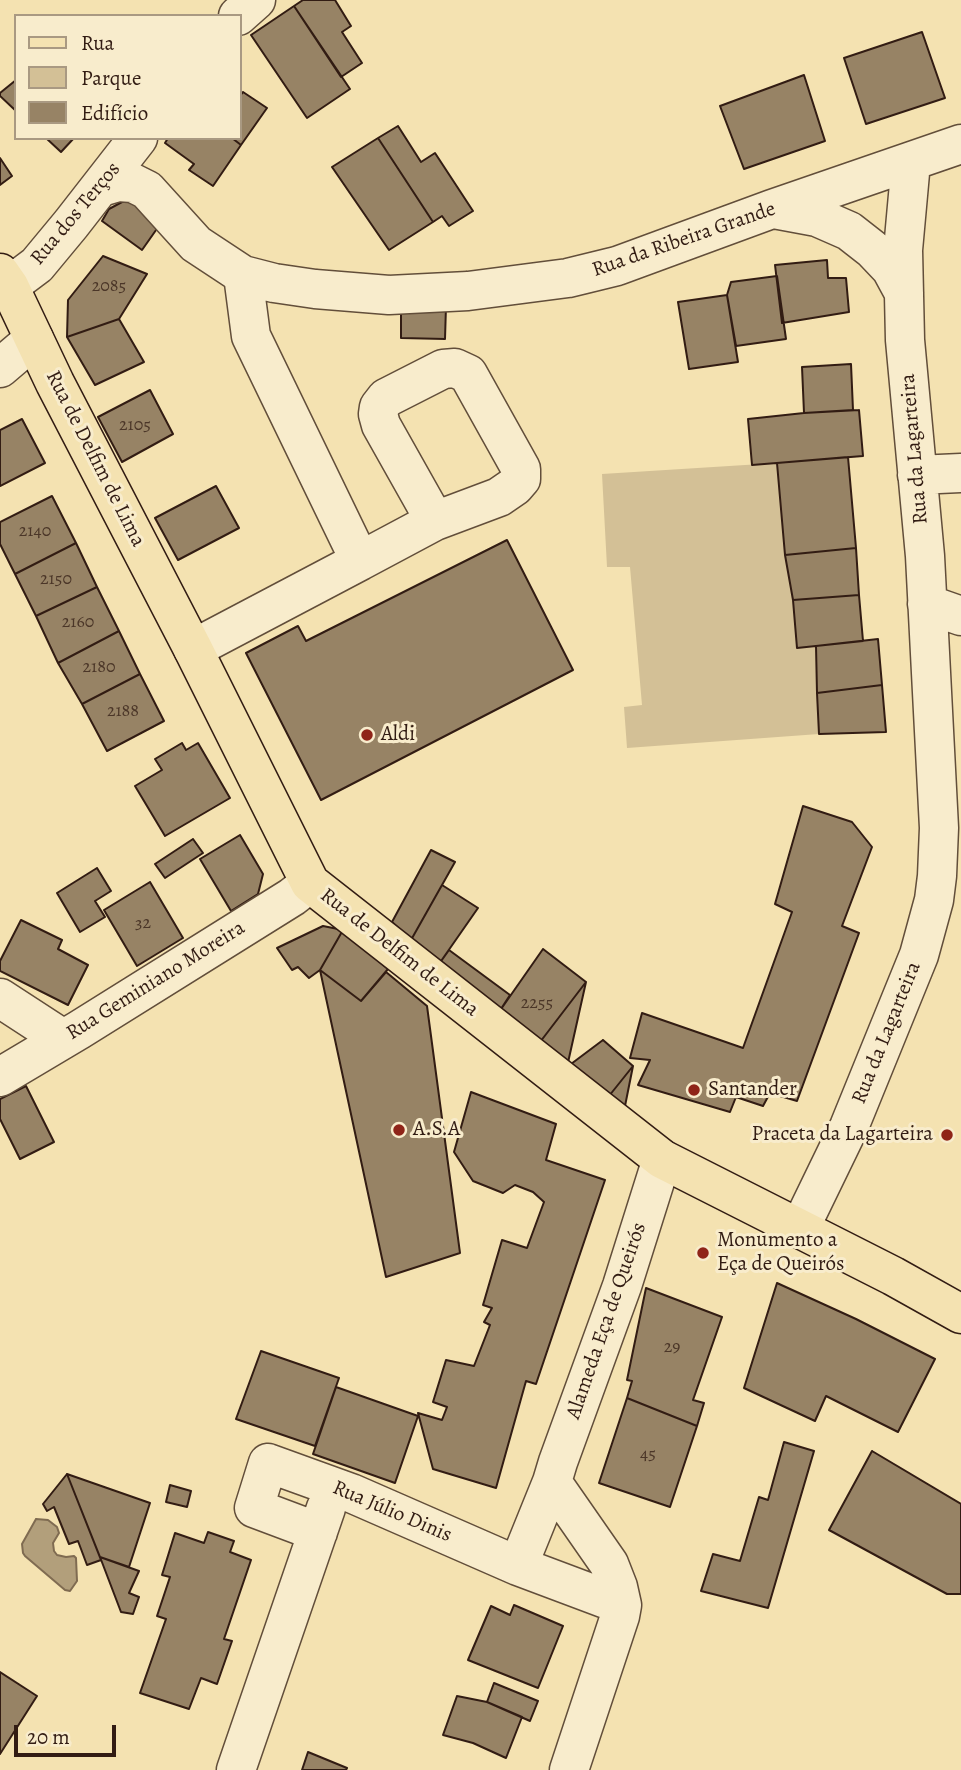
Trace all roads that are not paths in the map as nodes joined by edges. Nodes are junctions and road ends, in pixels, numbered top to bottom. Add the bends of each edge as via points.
1 (136, 140) edge
2 (961, 144) edge
3 (911, 162) junction
4 (100, 187) junction
5 (772, 209) junction
6 (243, 275) junction
7 (4, 279) edge
8 (904, 293) junction
9 (34, 338) junction
10 (0, 368) edge
11 (961, 473) edge
12 (917, 475) junction
13 (435, 521) dead end
14 (360, 561) junction
15 (944, 610) edge
16 (192, 649) junction
17 (961, 782) edge
18 (939, 828) junction
19 (310, 883) junction
20 (0, 998) edge
21 (63, 1039) junction
22 (0, 1077) edge
23 (662, 1159) junction
24 (800, 1228) junction
25 (961, 1314) edge
26 (552, 1482) junction
27 (333, 1486) junction
28 (318, 1532) junction
29 (518, 1566) junction
30 (621, 1611) junction
31 (236, 1770) edge
32 (569, 1770) edge

1 - 4 street, Rua dos Terços
2 - 3 street, Rua da Ribeira Grande
3 - 5 street, Rua da Ribeira Grande
3 - 8 street, Rua da Lagarteira
4 - 6 street, Rua da Ribeira Grande via 118,182 147,190 195,244
4 - 7 street, Rua dos Terços via 37,265
5 - 6 street, Rua da Ribeira Grande via 617,266 520,286 389,295 315,289
5 - 8 street via 817,217 849,231 891,269
6 - 14 street via 251,336
7 - 9 main road, Rua de Delfim de Lima
8 - 12 street, Rua da Lagarteira
9 - 10 street
9 - 16 main road, Rua de Delfim de Lima
11 - 12 street
12 - 15 street, Rua da Lagarteira via 925,556
13 - 14 street
14 - 16 street
15 - 18 street, Rua da Lagarteira
16 - 19 main road, Rua de Delfim de Lima
17 - 18 street, Rua da Lagarteira
18 - 24 street, Rua da Lagarteira via 934,900 919,955 849,1127
19 - 21 street, Rua Geminiano Moreira
19 - 23 main road, Rua de Delfim de Lima
20 - 21 street
21 - 22 street, Rua Geminiano Moreira
23 - 24 main road, Rua de Delfim de Lima
23 - 26 street, Alameda Eça de Queirós
24 - 25 main road, Rua de Delfim de Lima
26 - 29 street, Alameda Eça de Queirós
26 - 30 street via 608,1564 618,1587
27 - 28 street
27 - 28 street, Rua Júlio Dinis via 268,1463 254,1508
27 - 29 street, Rua Júlio Dinis
28 - 31 street
29 - 30 street, Rua Júlio Dinis
30 - 32 street

